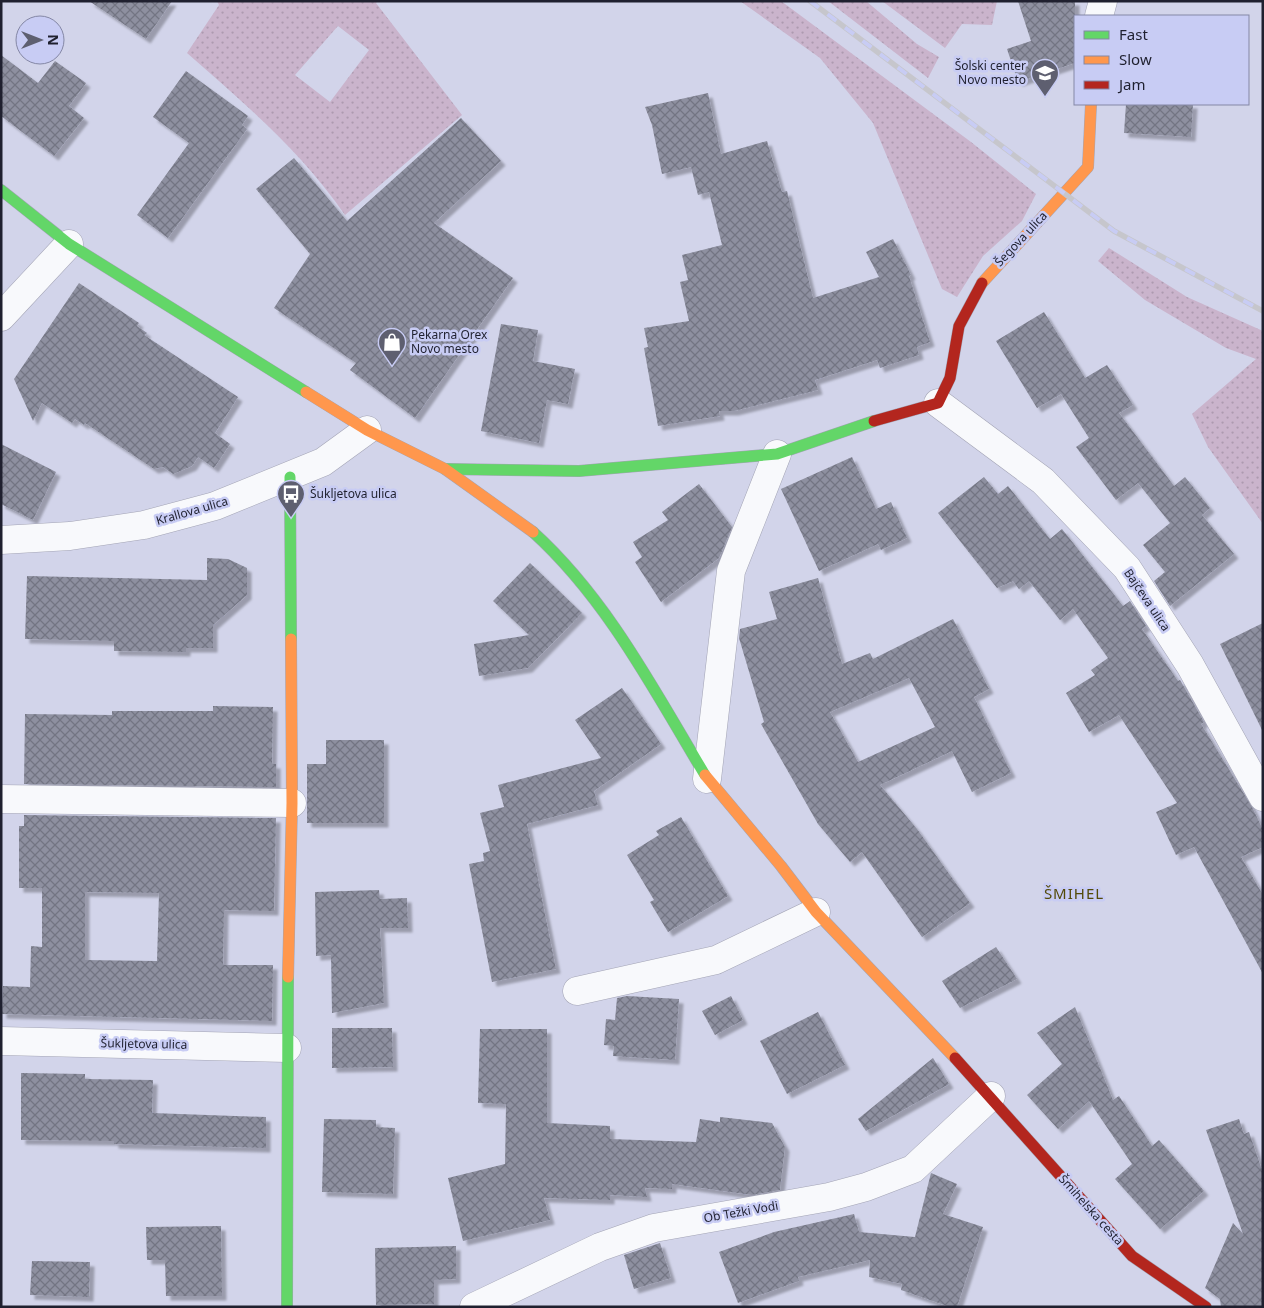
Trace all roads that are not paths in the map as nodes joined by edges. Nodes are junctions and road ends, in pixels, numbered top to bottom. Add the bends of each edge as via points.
1 (1103, 1) edge
2 (1099, 15) edge
3 (1091, 105) edge
4 (1, 190) edge
5 (69, 244) junction
6 (1, 317) edge
7 (938, 404) junction
8 (367, 430) junction
9 (777, 454) junction
10 (445, 469) junction
11 (290, 477) junction
12 (1, 540) edge
13 (707, 779) junction
14 (1263, 797) edge
15 (1, 799) edge
16 (292, 803) junction
17 (816, 912) junction
18 (576, 991) dead end
19 (1, 1040) edge
20 (287, 1048) junction
21 (991, 1096) junction
22 (287, 1307) edge
23 (474, 1307) edge
24 (1206, 1307) edge

1 - 2 street
3 - 7 street, Šegova ulica via 1088,167 984,278 959,326 950,378
4 - 5 street, Šmihelska cesta
5 - 6 street
5 - 8 street, Šmihelska cesta
7 - 9 street via 858,426
7 - 14 street, Bajčeva ulica via 1043,480 1127,568 1190,665
8 - 10 street, Šmihelska cesta
8 - 11 street, Krallova ulica via 323,462
9 - 10 street via 579,471
9 - 13 street via 731,571
10 - 13 street, Šmihelska cesta via 521,522 561,560 622,636
11 - 12 street, Krallova ulica via 215,506 144,525 70,536
11 - 16 street
13 - 17 street, Šmihelska cesta
15 - 16 street
16 - 20 street
17 - 18 street via 716,960
17 - 21 street, Šmihelska cesta
19 - 20 street, Šukljetova ulica
20 - 22 street
21 - 23 street, Ob Težki Vodi via 913,1169 829,1197 654,1228 600,1247
21 - 24 street, Šmihelska cesta via 1132,1256

